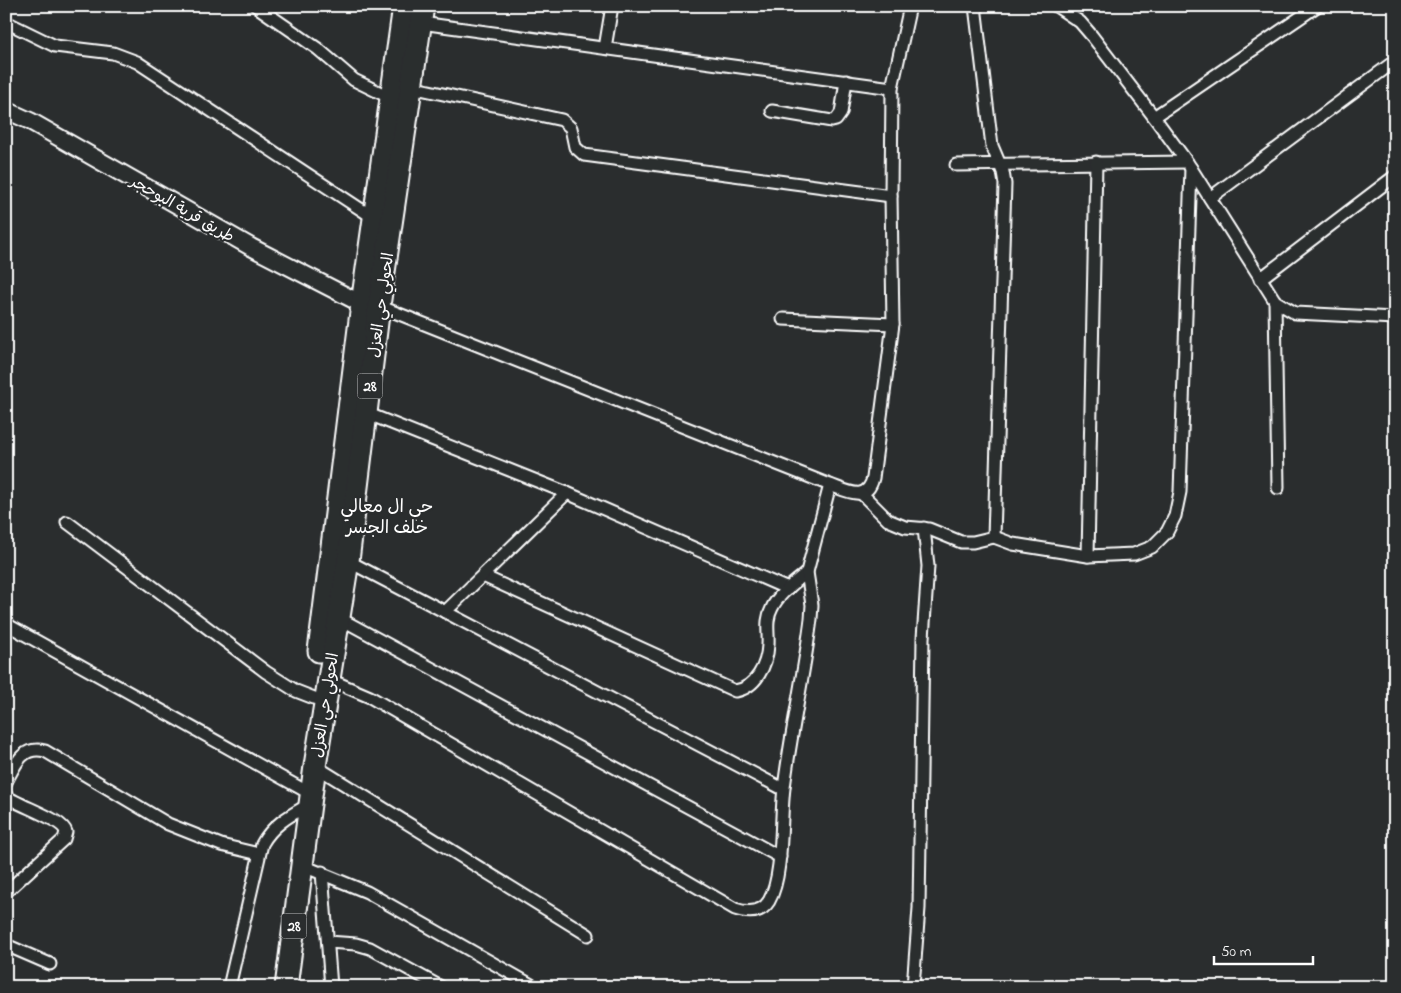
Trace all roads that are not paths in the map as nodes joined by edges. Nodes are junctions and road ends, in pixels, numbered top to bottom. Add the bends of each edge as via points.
1 (256, 6) edge
2 (404, 6) edge
3 (612, 6) edge
4 (910, 6) edge
5 (975, 6) edge
6 (1056, 6) edge
7 (1317, 6) edge
8 (422, 15) edge
9 (6, 22) edge
10 (605, 48) junction
11 (1395, 61) edge
12 (846, 81) junction
13 (411, 87) junction
14 (892, 88) junction
15 (390, 98) junction
16 (6, 110) edge
17 (772, 111) dead end
18 (1154, 117) junction
19 (1096, 162) junction
20 (956, 165) dead end
21 (1189, 165) junction
22 (1000, 166) junction
23 (1395, 176) edge
24 (891, 196) junction
25 (1210, 198) junction
26 (374, 218) junction
27 (1260, 279) junction
28 (1275, 301) junction
29 (370, 305) junction
30 (1395, 318) edge
31 (783, 319) dead end
32 (893, 324) junction
33 (366, 413) junction
34 (830, 485) junction
35 (1278, 488) dead end
36 (566, 493) junction
37 (862, 494) junction
38 (67, 522) dead end
39 (924, 528) junction
40 (994, 537) junction
41 (1088, 556) junction
42 (348, 561) junction
43 (807, 572) junction
44 (483, 576) junction
45 (788, 589) junction
46 (446, 612) junction
47 (339, 618) junction
48 (6, 624) edge
49 (328, 679) junction
50 (314, 698) junction
51 (315, 766) junction
52 (6, 782) edge
53 (783, 789) junction
54 (6, 796) edge
55 (311, 799) junction
56 (259, 854) junction
57 (780, 857) junction
58 (301, 865) junction
59 (322, 872) junction
60 (6, 892) edge
61 (588, 935) dead end
62 (328, 942) junction
63 (6, 945) edge
64 (50, 964) dead end
65 (229, 987) edge
66 (286, 987) edge
67 (331, 987) edge
68 (442, 987) edge
69 (535, 987) edge
70 (913, 987) edge

1 - 15 street via 318,49 354,80
2 - 15 highway, الحولي حي العزل / 28
3 - 10 street
4 - 14 street
5 - 22 street via 992,146
6 - 18 street via 1080,22
7 - 18 street
8 - 10 street
8 - 13 highway, الحولي حي العزل / 28
9 - 26 street via 55,46 113,53 137,62
10 - 12 street
11 - 25 street
12 - 14 street
12 - 17 street via 841,113 836,120
13 - 24 street via 562,120 571,128 574,147 584,155
13 - 29 highway, الحولي حي العزل / 28
14 - 24 street
15 - 26 highway, الحولي حي العزل / 28
16 - 29 street, طريق قرية البوحجر via 251,247
18 - 21 street
19 - 21 street
19 - 22 street
19 - 41 street
20 - 22 street
21 - 25 street
21 - 41 street via 1178,504 1166,532 1152,547 1134,554
22 - 40 street via 1005,194
23 - 27 street
24 - 32 street
25 - 27 street
26 - 29 highway, الحولي حي العزل / 28
27 - 28 street
28 - 30 street via 1295,313
28 - 35 street
29 - 33 highway, الحولي حي العزل / 28
29 - 34 street
29 - 50 highway, الحولي حي العزل / 28
31 - 32 street
32 - 37 street via 873,478 868,490
33 - 36 street
33 - 42 highway, الحولي حي العزل / 28
34 - 37 street
34 - 43 street
36 - 44 street
36 - 45 street
37 - 39 street via 888,520 905,527
38 - 50 street via 266,672
39 - 40 street via 967,542
39 - 70 street via 928,566 923,638 919,908
40 - 41 street via 1013,544
42 - 46 street
42 - 47 highway, الحولي حي العزل / 28
43 - 45 street
43 - 53 street via 811,618
44 - 45 street via 735,691 751,685 763,667 768,648 769,614
44 - 46 street
46 - 53 street
47 - 49 highway, الحولي حي العزل / 28
47 - 57 street
48 - 55 street
49 - 51 highway, الحولي حي العزل / 28
49 - 57 street via 370,697 735,909 747,913 759,910 769,902
50 - 51 highway, الحولي حي العزل / 28 via 311,747
51 - 55 highway, 28
51 - 61 street
52 - 56 street via 17,760 25,753 34,749 45,751 168,824 212,842
53 - 57 street
54 - 60 street via 60,822 66,832 64,839
55 - 56 street via 273,828
55 - 58 highway, 28
56 - 65 street
58 - 59 street
58 - 66 highway, 28
59 - 62 street
59 - 69 street via 366,892
62 - 67 street
62 - 68 street via 370,948
63 - 64 street

